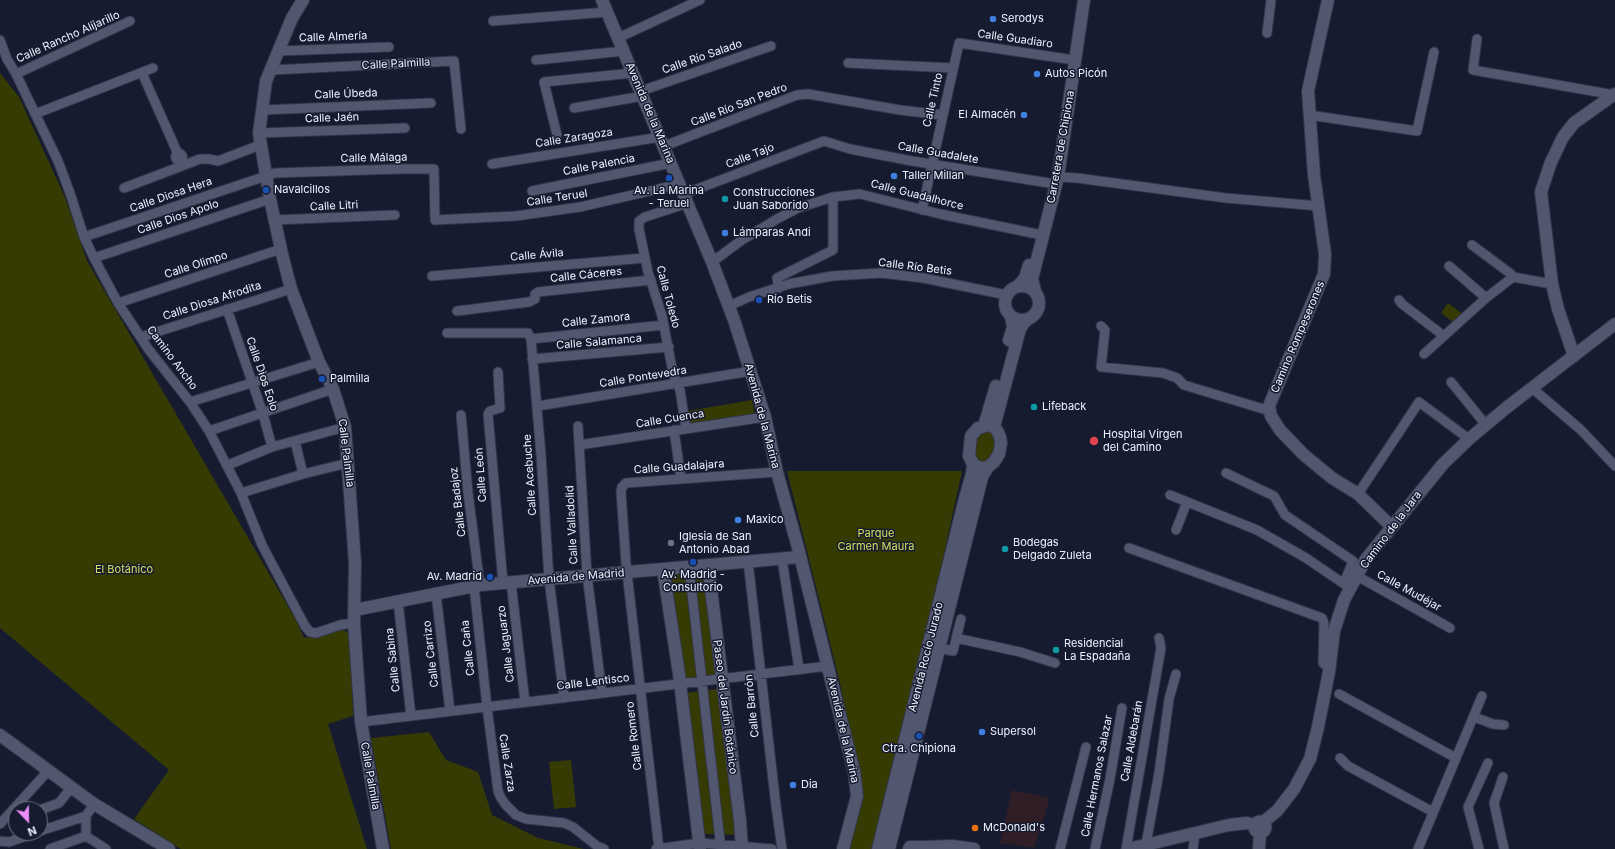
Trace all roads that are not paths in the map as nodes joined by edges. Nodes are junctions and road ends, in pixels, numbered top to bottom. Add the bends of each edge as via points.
1 (303, 0) edge
2 (602, 0) edge
3 (700, 0) edge
4 (1076, 0) edge
5 (1084, 0) edge
6 (1271, 0) edge
7 (1328, 0) edge
8 (608, 12) junction
9 (493, 21) dead end
10 (130, 22) dead end
11 (1267, 33) dead end
12 (618, 38) junction
13 (1477, 39) dead end
14 (0, 40) edge
15 (959, 44) joint
16 (771, 46) dead end
17 (389, 47) dead end
18 (278, 51) junction
19 (624, 51) junction
20 (1434, 52) dead end
21 (4, 58) edge
22 (1068, 59) junction
23 (536, 60) dead end
24 (848, 63) dead end
25 (153, 68) dead end
26 (953, 68) junction
27 (271, 70) junction
28 (142, 73) junction
29 (16, 74) junction
30 (633, 74) junction
31 (642, 94) junction
32 (1615, 94) edge
33 (431, 103) dead end
34 (574, 108) dead end
35 (262, 110) junction
36 (35, 114) junction
37 (942, 115) junction
38 (1309, 115) junction
39 (406, 128) dead end
40 (461, 129) dead end
41 (259, 133) junction
42 (557, 135) dead end
43 (824, 141) joint
44 (662, 142) junction
45 (260, 145) junction
46 (181, 160) junction
47 (671, 163) junction
48 (492, 164) dead end
49 (932, 164) junction
50 (265, 176) junction
51 (1053, 180) junction
52 (124, 188) dead end
53 (532, 191) dead end
54 (684, 194) junction
55 (833, 197) junction
56 (270, 199) junction
57 (1319, 206) junction
58 (922, 210) junction
59 (396, 215) dead end
60 (274, 220) junction
61 (435, 220) joint
62 (1037, 234) junction
63 (84, 237) junction
64 (1472, 245) dead end
65 (281, 249) junction
66 (94, 258) junction
67 (645, 258) junction
68 (712, 262) junction
69 (1449, 266) dead end
70 (432, 276) dead end
71 (1513, 277) junction
72 (651, 280) junction
73 (1552, 284) junction
74 (1018, 286) junction
75 (778, 288) junction
76 (291, 289) junction
77 (1035, 291) junction
78 (1007, 295) junction
79 (1486, 298) junction
80 (1399, 300) dead end
81 (118, 303) junction
82 (729, 306) junction
83 (227, 309) junction
84 (457, 311) dead end
85 (1011, 316) junction
86 (1028, 319) junction
87 (664, 325) junction
88 (1101, 326) dead end
89 (1614, 326) edge
90 (447, 333) dead end
91 (1444, 336) junction
92 (141, 337) junction
93 (531, 339) junction
94 (669, 347) junction
95 (1424, 354) dead end
96 (1574, 356) junction
97 (532, 360) junction
98 (319, 362) junction
99 (751, 371) junction
100 (498, 372) dead end
101 (1451, 382) dead end
102 (252, 383) junction
103 (678, 384) junction
104 (1532, 388) junction
105 (333, 389) junction
106 (190, 402) junction
107 (538, 406) junction
108 (1270, 411) junction
109 (263, 414) junction
110 (461, 415) dead end
111 (765, 417) junction
112 (1486, 425) junction
113 (578, 426) dead end
114 (345, 427) junction
115 (989, 427) junction
116 (686, 429) junction
117 (674, 430) junction
118 (209, 431) junction
119 (1469, 439) junction
120 (295, 441) junction
121 (579, 445) junction
122 (272, 447) junction
123 (348, 463) junction
124 (973, 464) junction
125 (228, 465) junction
126 (1615, 466) edge
127 (988, 467) junction
128 (777, 472) junction
129 (1226, 473) dead end
130 (303, 474) junction
131 (681, 479) junction
132 (241, 493) junction
133 (1358, 494) junction
134 (1170, 495) dead end
135 (1187, 502) junction
136 (1391, 526) junction
137 (1176, 530) dead end
138 (1129, 548) dead end
139 (800, 557) junction
140 (782, 559) junction
141 (748, 561) junction
142 (708, 565) junction
143 (689, 567) junction
144 (663, 570) junction
145 (627, 572) junction
146 (587, 575) junction
147 (1357, 576) junction
148 (548, 579) junction
149 (507, 583) junction
150 (477, 586) junction
151 (1347, 586) junction
152 (436, 594) junction
153 (398, 601) junction
154 (355, 610) junction
155 (961, 619) dead end
156 (354, 623) junction
157 (1450, 628) dead end
158 (956, 638) junction
159 (1159, 638) dead end
160 (939, 648) junction
161 (1055, 663) dead end
162 (828, 666) junction
163 (1329, 668) junction
164 (799, 670) junction
165 (761, 674) junction
166 (1176, 674) dead end
167 (721, 679) junction
168 (702, 681) junction
169 (680, 684) junction
170 (641, 688) junction
171 (602, 693) junction
172 (1339, 694) dead end
173 (1482, 696) dead end
174 (564, 698) junction
175 (525, 702) junction
176 (487, 707) junction
177 (1122, 708) dead end
178 (450, 711) junction
179 (411, 716) junction
180 (1474, 717) junction
181 (361, 722) junction
182 (1504, 726) dead end
183 (0, 735) edge
184 (1086, 747) dead end
185 (1340, 758) dead end
186 (1456, 758) junction
187 (1488, 763) dead end
188 (48, 771) junction
189 (1503, 777) dead end
190 (71, 788) junction
191 (25, 801) edge
192 (94, 804) junction
193 (48, 807) edge
194 (1433, 812) junction
195 (86, 816) junction
196 (1259, 826) junction
197 (48, 828) edge
198 (1195, 832) junction
199 (86, 836) junction
200 (0, 840) edge
201 (12, 841) edge
202 (1146, 844) junction
203 (700, 846) edge
204 (721, 847) edge
205 (742, 848) edge
206 (926, 848) edge
207 (50, 849) edge
208 (106, 849) edge
209 (169, 849) edge
210 (383, 849) edge
211 (604, 849) edge
212 (656, 849) edge
213 (659, 849) edge
214 (772, 849) edge
215 (782, 849) edge
216 (843, 849) edge
217 (878, 849) edge
218 (889, 849) edge
219 (909, 849) edge
220 (974, 849) edge
221 (1060, 849) edge
222 (1095, 849) edge
223 (1127, 849) edge
224 (1193, 849) edge
225 (1259, 849) edge
226 (1418, 849) edge
227 (1479, 849) edge
228 (1504, 849) edge

1 - 18 street, Calle Palmilla
2 - 8 street, Avenida de la Marina
3 - 12 street
4 - 22 street, Carretera de Chipiona
5 - 51 street, Carretera de Chipiona
6 - 11 street
7 - 38 street, Camino Rompeserones via 1308,91
8 - 9 street
8 - 12 street, Avenida de la Marina
10 - 29 street, Calle Rancho Alijarillo
12 - 19 street, Avenida de la Marina
13 - 32 street via 1473,70
14 - 21 street, Camino Ancho
15 - 22 street, Calle Guadiaro
15 - 26 street, Calle Tinto
16 - 31 street, Calle Río Salado
17 - 18 street, Calle Almería
18 - 27 street, Calle Palmilla
19 - 23 street
19 - 30 street, Avenida de la Marina
20 - 38 street via 1417,131
21 - 29 street, Camino Ancho
22 - 51 street, Carretera de Chipiona
24 - 26 street
25 - 28 street
26 - 37 street, Calle Tinto
27 - 35 street, Calle Palmilla via 266,81
27 - 40 street, Calle Palmilla via 454,61
28 - 36 street
28 - 46 street
29 - 36 street, Camino Ancho
30 - 31 street, Avenida de la Marina
30 - 42 street via 544,82
31 - 34 street, Calle Río Salado
31 - 44 street, Avenida de la Marina
32 - 73 street via 1574,123 1563,137 1541,192
33 - 35 street, Calle Úbeda
35 - 41 street, Calle Palmilla
36 - 63 street, Camino Ancho via 58,162
37 - 44 street, Calle Río San Pedro via 808,94 797,95
37 - 49 street, Calle Tinto
38 - 57 street, Camino Rompeserones
39 - 41 street, Calle Jaén
41 - 45 street, Calle Palmilla
43 - 49 street, Calle Guadalete via 850,149
43 - 54 street, Calle Tajo
44 - 47 street, Avenida de la Marina
44 - 48 street, Calle Zaragoza
45 - 46 street via 218,161
45 - 50 street, Calle Palmilla
46 - 52 street
47 - 53 street, Calle Palencia
47 - 54 street, Avenida de la Marina
49 - 51 street, Calle Guadalete
49 - 58 street, Calle Tinto
50 - 56 street, Calle Palmilla
50 - 61 street, Calle Málaga via 275,173 434,169
50 - 63 street, Calle Diosa Hera
51 - 57 street, Calle Guadalete via 1077,178 1226,198
51 - 62 street, Carretera de Chipiona
51 - 77 street, Carretera de Chipiona via 1032,279
54 - 61 street, Calle Teruel via 516,216
54 - 67 street, Calle Toledo via 639,221
54 - 68 street, Avenida de la Marina
55 - 58 street, Calle Guadalhorce via 860,194
55 - 68 street, Calle Guadalhorce via 798,208 777,219
55 - 75 street via 832,250 777,278
56 - 60 street, Calle Palmilla
56 - 66 street, Calle Dios Apolo
57 - 108 street, Camino Rompeserones via 1325,254 1324,274 1269,406
58 - 62 street, Calle Guadalhorce
59 - 60 street, Calle Litri
60 - 65 street, Calle Palmilla
62 - 74 street, Carretera de Chipiona via 1025,278
63 - 66 street, Camino Ancho
64 - 71 street
65 - 76 street, Calle Palmilla
65 - 81 street, Calle Olimpo
66 - 81 street, Camino Ancho
67 - 70 street, Calle Ávila
67 - 72 street, Calle Toledo
68 - 82 street, Avenida de la Marina
69 - 79 street
71 - 73 street
71 - 79 street
72 - 84 street, Calle Cáceres via 538,292 535,299 529,302
72 - 87 street, Calle Toledo
73 - 96 street
74 - 77 street via 1027,286
74 - 78 street
75 - 78 street, Calle Río Betis via 832,276 881,273 923,278
75 - 82 street, Calle Río Betis
76 - 83 street, Calle Diosa Afrodita
76 - 98 street, Calle Palmilla
77 - 86 street via 1039,307
78 - 85 street via 1006,308
79 - 91 street
80 - 91 street
81 - 92 street, Camino Ancho
82 - 99 street, Avenida de la Marina
83 - 92 street, Calle Diosa Afrodita
83 - 102 street, Calle Dios Eolo
85 - 86 street via 1019,320
85 - 115 street via 1013,327
86 - 115 street via 1020,329
87 - 93 street, Calle Zamora
87 - 94 street, Calle Toledo
88 - 108 street via 1105,330 1101,367 1163,373 1177,378 1184,385
89 - 96 street, Camino de la Jara
90 - 93 street via 528,333
91 - 95 street
92 - 106 street, Camino Ancho
93 - 97 street, Calle Acebuche
94 - 97 street, Calle Salamanca
94 - 103 street, Calle Toledo
96 - 104 street, Camino de la Jara
97 - 107 street, Calle Acebuche
98 - 102 street
98 - 105 street, Calle Palmilla
99 - 103 street, Calle Pontevedra
99 - 111 street, Avenida de la Marina
100 - 149 street, Calle León via 500,408 488,414
101 - 112 street
102 - 106 street
102 - 109 street, Calle Dios Eolo
103 - 107 street, Calle Pontevedra
103 - 116 street, Calle Toledo
104 - 112 street, Camino de la Jara
104 - 126 street via 1581,430
105 - 109 street
105 - 114 street, Calle Palmilla
106 - 118 street, Camino Ancho
107 - 148 street, Calle Acebuche
108 - 133 street via 1280,430 1303,454 1332,478
109 - 118 street
109 - 122 street, Calle Dios Eolo
110 - 150 street, Calle Badajoz
111 - 116 street, Calle Cuenca
111 - 128 street, Avenida de la Marina
112 - 119 street, Camino de la Jara
113 - 121 street, Calle Valladolid
114 - 120 street
114 - 123 street, Calle Palmilla
115 - 124 street via 978,428 971,436 969,456
115 - 127 street via 998,432 1001,443 997,458
116 - 117 street, Calle Cuenca
117 - 121 street, Calle Cuenca
117 - 131 street
118 - 125 street, Camino Ancho
119 - 133 street via 1419,402
119 - 136 street, Camino de la Jara via 1443,464
120 - 122 street
120 - 130 street
121 - 146 street, Calle Valladolid
122 - 125 street
123 - 130 street
123 - 154 street, Calle Palmilla via 355,563
124 - 127 street via 980,468
124 - 217 street, Avenida Rocío Jurado
125 - 132 street, Camino Ancho
127 - 160 street, Avenida Rocío Jurado via 982,477
128 - 131 street, Calle Guadalajara
128 - 139 street, Avenida de la Marina
129 - 151 street via 1274,496 1285,515 1353,561
130 - 132 street
131 - 145 street, Calle Guadalajara via 626,483 622,487
132 - 156 street, Camino Ancho via 262,545 310,632 316,633 340,624
133 - 136 street
134 - 135 street
135 - 137 street
135 - 151 street via 1257,530 1306,558
136 - 147 street, Camino de la Jara via 1366,559
138 - 163 street via 1322,618 1323,663
139 - 140 street, Avenida de Madrid
139 - 162 street, Avenida de la Marina
140 - 141 street, Avenida de Madrid
140 - 164 street
141 - 142 street, Avenida de Madrid
141 - 165 street, Calle Barrón
142 - 143 street, Avenida de Madrid
142 - 167 street, Paseo del Jardín Botánico
143 - 144 street, Avenida de Madrid
143 - 168 street
144 - 145 street, Avenida de Madrid
144 - 169 street
145 - 146 street, Avenida de Madrid
145 - 170 street, Calle Romero
146 - 148 street, Avenida de Madrid
146 - 171 street, Calle Valladolid
147 - 151 street, Camino de la Jara
147 - 157 street, Calle Mudéjar
148 - 149 street, Avenida de Madrid
148 - 174 street, Calle Acebuche
149 - 150 street, Avenida de Madrid
149 - 175 street, Calle Jaguarzo
150 - 152 street, Avenida de Madrid
150 - 176 street, Calle Caña
151 - 163 street, Camino de la Jara via 1334,631
152 - 153 street, Avenida de Madrid
152 - 178 street, Calle Carrizo
153 - 154 street, Avenida de Madrid
153 - 179 street, Calle Sabina
154 - 156 street, Calle Palmilla
155 - 158 street, Avenida Rocío Jurado
156 - 181 street, Calle Palmilla
158 - 160 street, Avenida Rocío Jurado via 953,651
158 - 161 street via 1020,652
159 - 223 street, Calle Aldebarán via 1161,648
160 - 218 street, Avenida Rocío Jurado
162 - 164 street, Calle Lentisco
162 - 216 street, Avenida de la Marina via 854,771 857,796
163 - 196 street, Camino de la Jara via 1310,759 1294,789 1277,811
164 - 165 street, Calle Lentisco
165 - 167 street, Calle Lentisco
165 - 215 street, Calle Barrón
166 - 202 street via 1169,699
167 - 168 street, Calle Lentisco
167 - 205 street, Paseo del Jardín Botánico
168 - 169 street, Calle Lentisco
168 - 204 street
169 - 170 street, Calle Lentisco
169 - 203 street
170 - 171 street, Calle Lentisco
170 - 213 street, Calle Romero
171 - 174 street, Calle Lentisco
172 - 186 street
173 - 180 street
174 - 175 street, Calle Lentisco
175 - 176 street, Calle Lentisco
176 - 178 street, Calle Lentisco
176 - 211 street, Calle Zarza via 498,791 506,805 516,816 564,823 573,827
177 - 222 street, Calle Hermanos Salazar
178 - 179 street, Calle Lentisco
179 - 181 street, Calle Lentisco
180 - 182 street
180 - 186 street
181 - 210 street, Calle Palmilla
183 - 188 street
184 - 221 street
185 - 194 street via 1348,766
186 - 194 street
187 - 227 street via 1468,807
188 - 190 street
188 - 191 street
189 - 228 street via 1494,803
190 - 192 street
190 - 193 street via 58,803
192 - 195 street
192 - 209 street
194 - 226 street
195 - 197 street
195 - 199 street
196 - 198 street via 1247,823
196 - 225 street
198 - 202 street
198 - 224 street
199 - 207 street
199 - 208 street
200 - 201 street
202 - 223 street
203 - 204 street
203 - 213 street
204 - 205 street
205 - 214 street
206 - 219 street
206 - 220 street via 952,846
212 - 213 street

